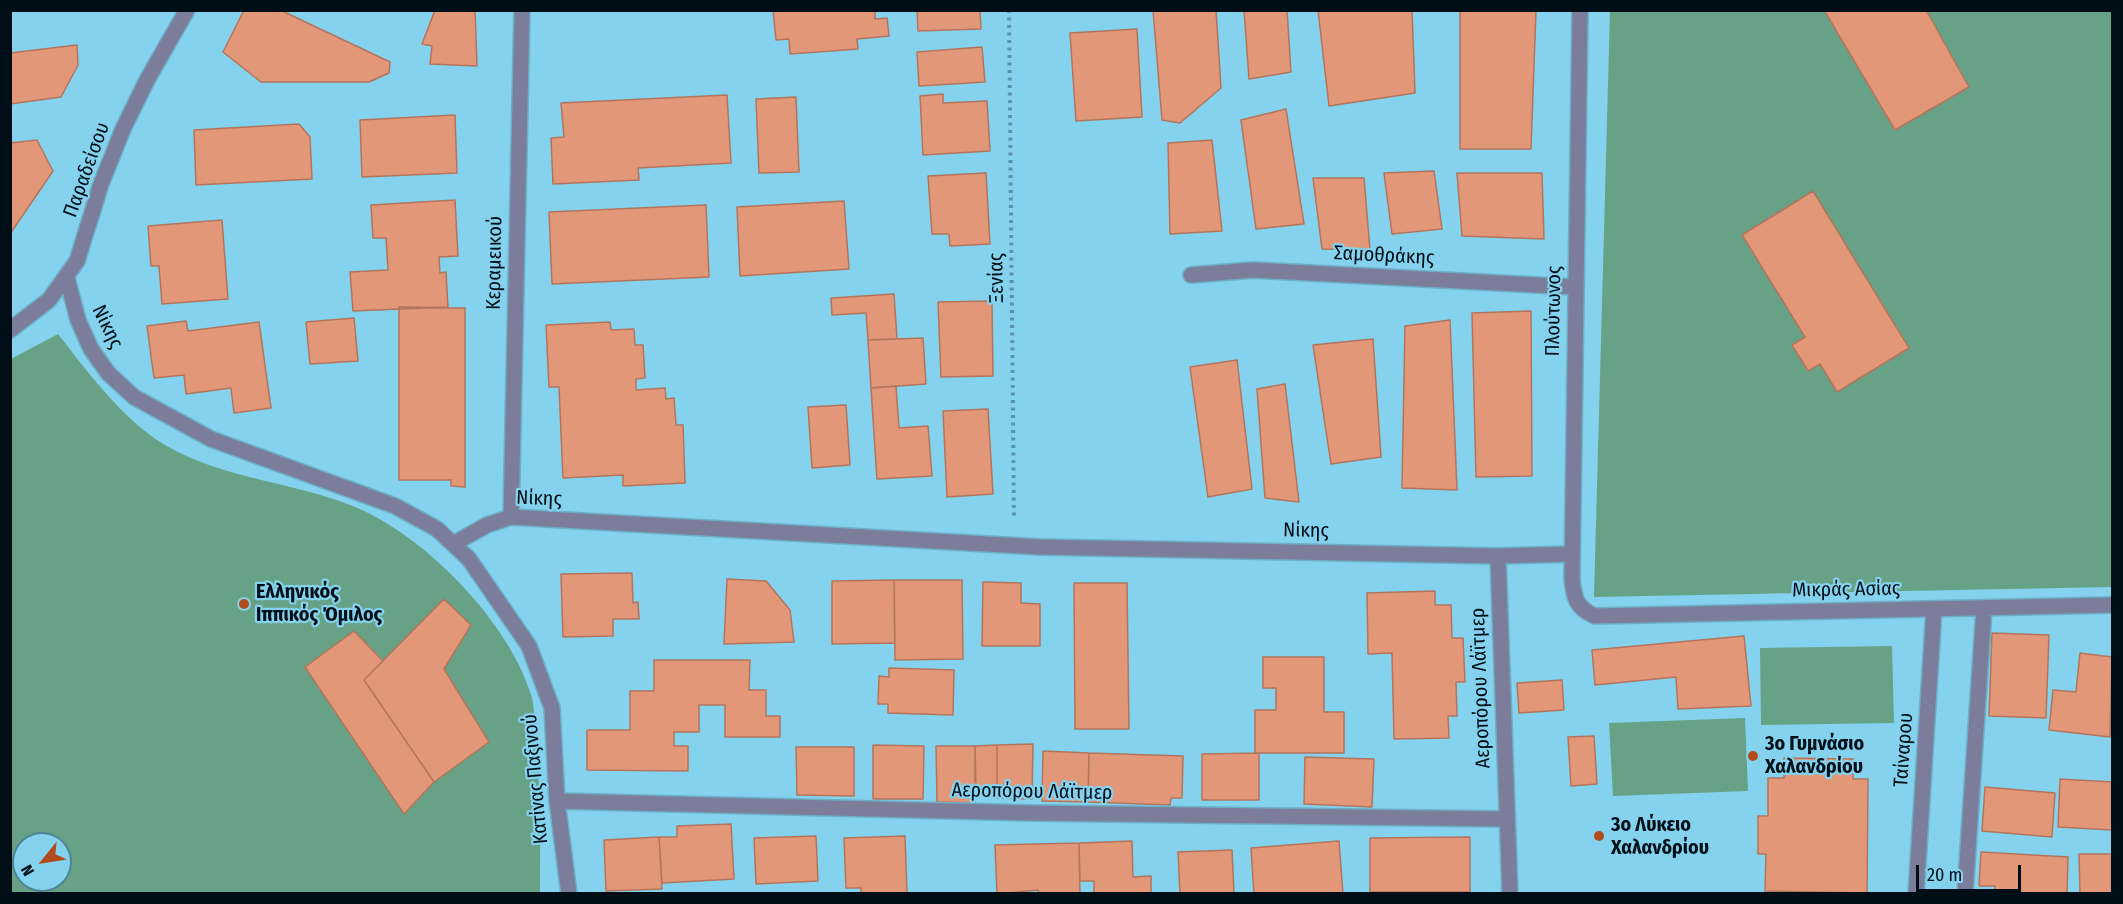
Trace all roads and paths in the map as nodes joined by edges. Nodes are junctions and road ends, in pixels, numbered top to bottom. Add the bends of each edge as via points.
1 (187, 10) edge
2 (522, 10) edge
3 (1009, 10) edge
4 (1580, 10) edge
5 (1191, 275) dead end
6 (67, 278) junction
7 (1575, 287) junction
8 (10, 330) edge
9 (511, 517) junction
10 (455, 543) junction
11 (1015, 545) junction
12 (1572, 554) junction
13 (1498, 556) junction
14 (2112, 605) edge
15 (1984, 608) junction
16 (1934, 609) junction
17 (1581, 610) joint
18 (557, 801) junction
19 (1506, 819) junction
20 (568, 894) edge
21 (1510, 894) edge
22 (1916, 894) edge
23 (1965, 894) edge

1 - 6 street, Παραδείσου via 123,129 77,261
2 - 9 street, Κεραμεικού
3 - 11 path, Ξενίας
4 - 7 street, Πλούτωνος
5 - 7 street, Σαμοθράκης via 1253,270
6 - 8 street, Παραδείσου via 49,300
6 - 10 street, Νίκης via 78,320 91,349 108,373 134,398 211,440 395,506
7 - 12 street, Πλούτωνος
9 - 10 street, Νίκης
9 - 11 street, Νίκης
10 - 18 street, Κατίνας Παξινού via 493,590 529,646 552,708
11 - 13 street, Νίκης
12 - 13 street, Νίκης
12 - 17 street, Πλούτωνος via 1574,598
13 - 19 street, Αεροπόρου Λάϊτμερ
14 - 15 street, Μικράς Ασίας
15 - 16 street, Μικράς Ασίας
15 - 23 street
16 - 17 street, Μικράς Ασίας via 1595,616
16 - 22 street, Ταίναρου
18 - 19 street, Αεροπόρου Λάϊτμερ via 1030,813
18 - 20 street, Κατίνας Παξινού
19 - 21 street, Αεροπόρου Λάϊτμερ

